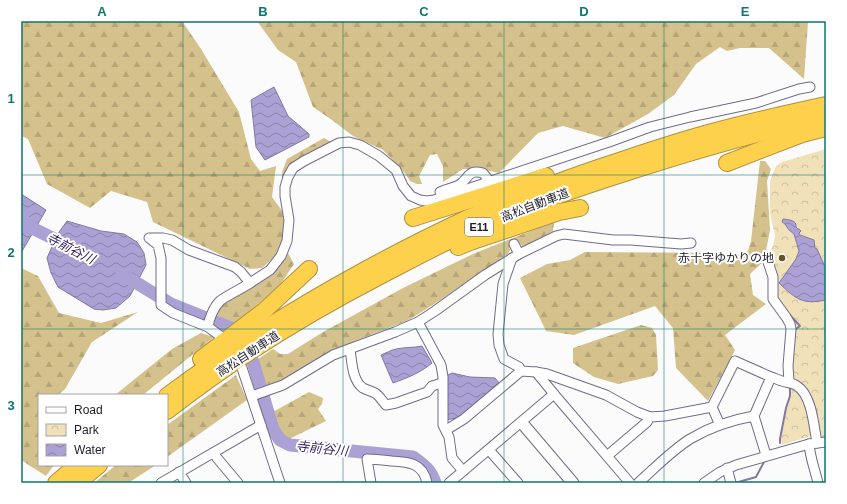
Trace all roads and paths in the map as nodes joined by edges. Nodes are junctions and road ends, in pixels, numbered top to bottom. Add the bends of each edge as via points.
1 (810, 87) dead end
2 (826, 106) edge
3 (826, 118) edge
4 (826, 128) edge
5 (669, 144) junction
6 (727, 163) dead end
7 (487, 178) dead end
8 (420, 200) junction
9 (580, 208) dead end
10 (412, 218) dead end
11 (691, 243) dead end
12 (514, 244) dead end
13 (516, 256) junction
14 (768, 262) dead end
15 (308, 269) dead end
16 (250, 284) junction
17 (354, 290) junction
18 (418, 322) junction
19 (209, 323) junction
20 (219, 335) dead end
21 (350, 349) junction
22 (242, 368) dead end
23 (521, 371) junction
24 (536, 372) junction
25 (771, 377) junction
26 (789, 382) junction
27 (442, 383) junction
28 (158, 394) edge
29 (258, 394) junction
30 (554, 394) junction
31 (168, 395) edge
32 (712, 407) junction
33 (168, 411) edge
34 (754, 416) junction
35 (650, 417) junction
36 (522, 423) junction
37 (261, 425) junction
38 (720, 425) junction
39 (446, 430) junction
40 (817, 443) edge
41 (489, 450) junction
42 (214, 453) junction
43 (607, 456) junction
44 (766, 456) junction
45 (75, 466) edge
46 (98, 466) edge
47 (727, 468) junction
48 (463, 471) junction
49 (179, 472) junction
50 (514, 482) edge
51 (56, 483) edge
52 (77, 483) edge
53 (161, 483) edge
54 (186, 483) edge
55 (238, 483) edge
56 (280, 483) edge
57 (371, 483) edge
58 (427, 483) edge
59 (449, 483) edge
60 (573, 483) edge
61 (630, 483) edge
62 (638, 483) edge
63 (704, 483) edge
64 (731, 483) edge
65 (818, 483) edge

1 - 8 street via 756,103 650,127 434,200
2 - 5 highway, 高松自動車道 / E11 via 717,130
3 - 17 highway, 高松自動車道 / E11 via 674,157 536,203 474,229
4 - 6 highway via 802,134
5 - 10 highway via 625,151
5 - 31 highway, 高松自動車道 / E11 via 532,192 396,253 259,332
7 - 8 street via 483,172 472,172 459,184
8 - 16 street via 411,196 396,170 379,156 360,145 340,143 293,168 285,187 289,220 287,241 281,256 270,270
9 - 17 highway via 559,212 470,242 410,269
11 - 13 street via 613,240 564,234
12 - 13 street
13 - 18 street
13 - 23 street via 503,284 498,334 504,359 519,367
14 - 26 street via 773,278 773,299 791,329
15 - 28 highway via 264,311
16 - 19 street via 221,301
16 - 19 street via 235,267 189,250 172,240 149,238 158,245 162,258 161,306 173,313
17 - 33 highway, 高松自動車道 / E11 via 260,345
18 - 21 street
18 - 27 street via 441,365
19 - 20 street
21 - 27 street via 357,382 374,392 386,405 427,392 432,386
21 - 29 street via 333,355 283,385
22 - 29 street
23 - 24 street
23 - 39 street via 464,419
24 - 30 street
24 - 35 street via 606,395
25 - 26 street
25 - 32 street via 735,361
25 - 34 street
26 - 40 street via 805,393 810,405
27 - 39 street via 443,425
29 - 37 street
30 - 36 street
30 - 43 street
32 - 35 street
32 - 38 street
34 - 38 street
34 - 44 street
35 - 43 street
36 - 41 street
36 - 60 street
37 - 42 street
37 - 56 street
38 - 62 street via 689,440
39 - 48 street via 452,458
40 - 44 street
40 - 65 street via 810,452
41 - 48 street
41 - 50 street
42 - 49 street
42 - 55 street
43 - 61 street
44 - 47 street
45 - 51 highway
46 - 52 highway
47 - 63 street
47 - 64 street
48 - 59 street
49 - 53 street
49 - 54 street
57 - 58 street via 367,459 414,464 422,469

